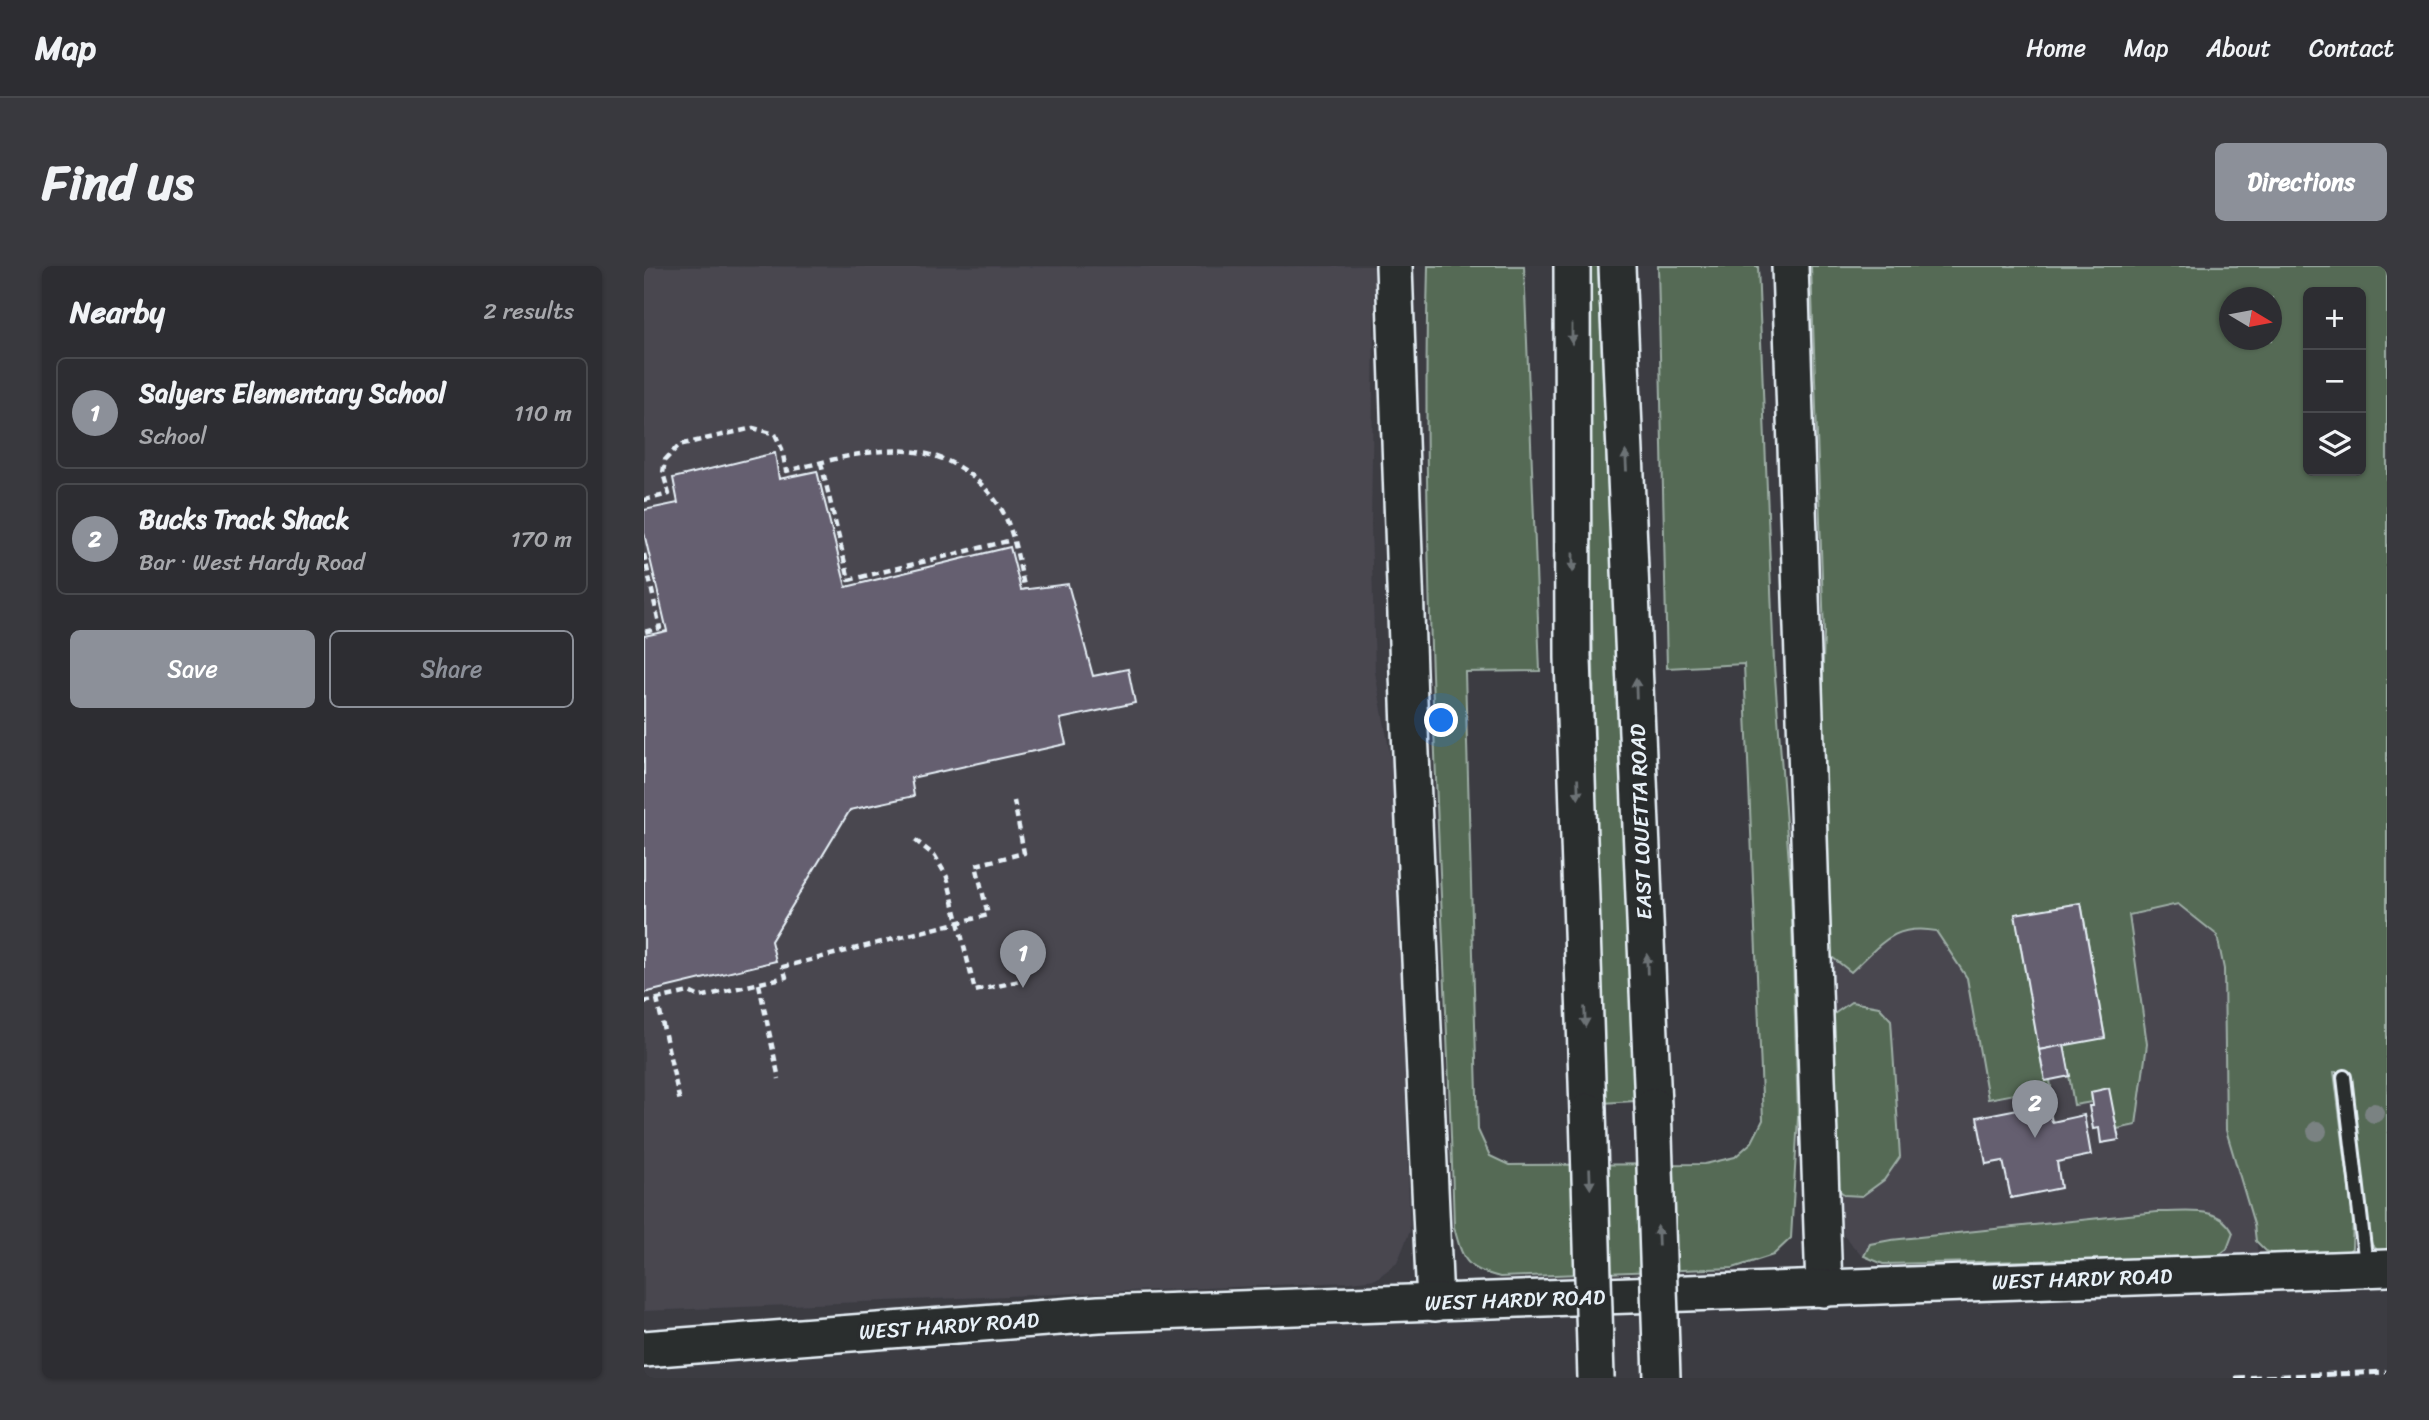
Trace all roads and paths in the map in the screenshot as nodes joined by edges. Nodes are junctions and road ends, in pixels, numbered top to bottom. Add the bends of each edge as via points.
1 (1394, 266) edge
2 (1617, 266) edge
3 (1790, 266) edge
4 (1571, 267) edge
5 (821, 463) junction
6 (644, 500) edge
7 (1012, 540) junction
8 (644, 554) edge
9 (1025, 590) dead end
10 (644, 632) edge
11 (1014, 801) dead end
12 (915, 840) dead end
13 (960, 922) junction
14 (1020, 981) dead end
15 (759, 984) junction
16 (657, 999) junction
17 (644, 1002) edge
18 (2344, 1077) dead end
19 (779, 1079) dead end
20 (680, 1102) dead end
21 (2377, 1268) edge
22 (1824, 1289) junction
23 (1435, 1303) junction
24 (644, 1349) edge
25 (1596, 1378) edge
26 (1662, 1378) edge

1 - 23 main road
26 -> 2 main road, EAST LOUETTA ROAD, bridge
3 - 22 main road
4 -> 25 main road, bridge via 1573,658
5 - 6 path via 786,471 775,434 753,428 679,445 665,460 669,494
5 - 7 path via 902,449 944,458 985,488 1003,511
5 - 7 path via 849,580
7 - 9 path
8 - 10 path via 660,628
11 - 13 path via 1024,853 976,865 988,915
12 - 13 path via 942,865
13 - 14 path via 975,991
13 - 15 path via 783,967 786,977
15 - 16 path via 700,997 688,992
15 - 19 path
16 - 17 path
16 - 20 path
18 - 21 lane
21 - 22 main road, WEST HARDY ROAD
22 - 23 main road, WEST HARDY ROAD
23 - 24 main road, WEST HARDY ROAD via 1100,1314

